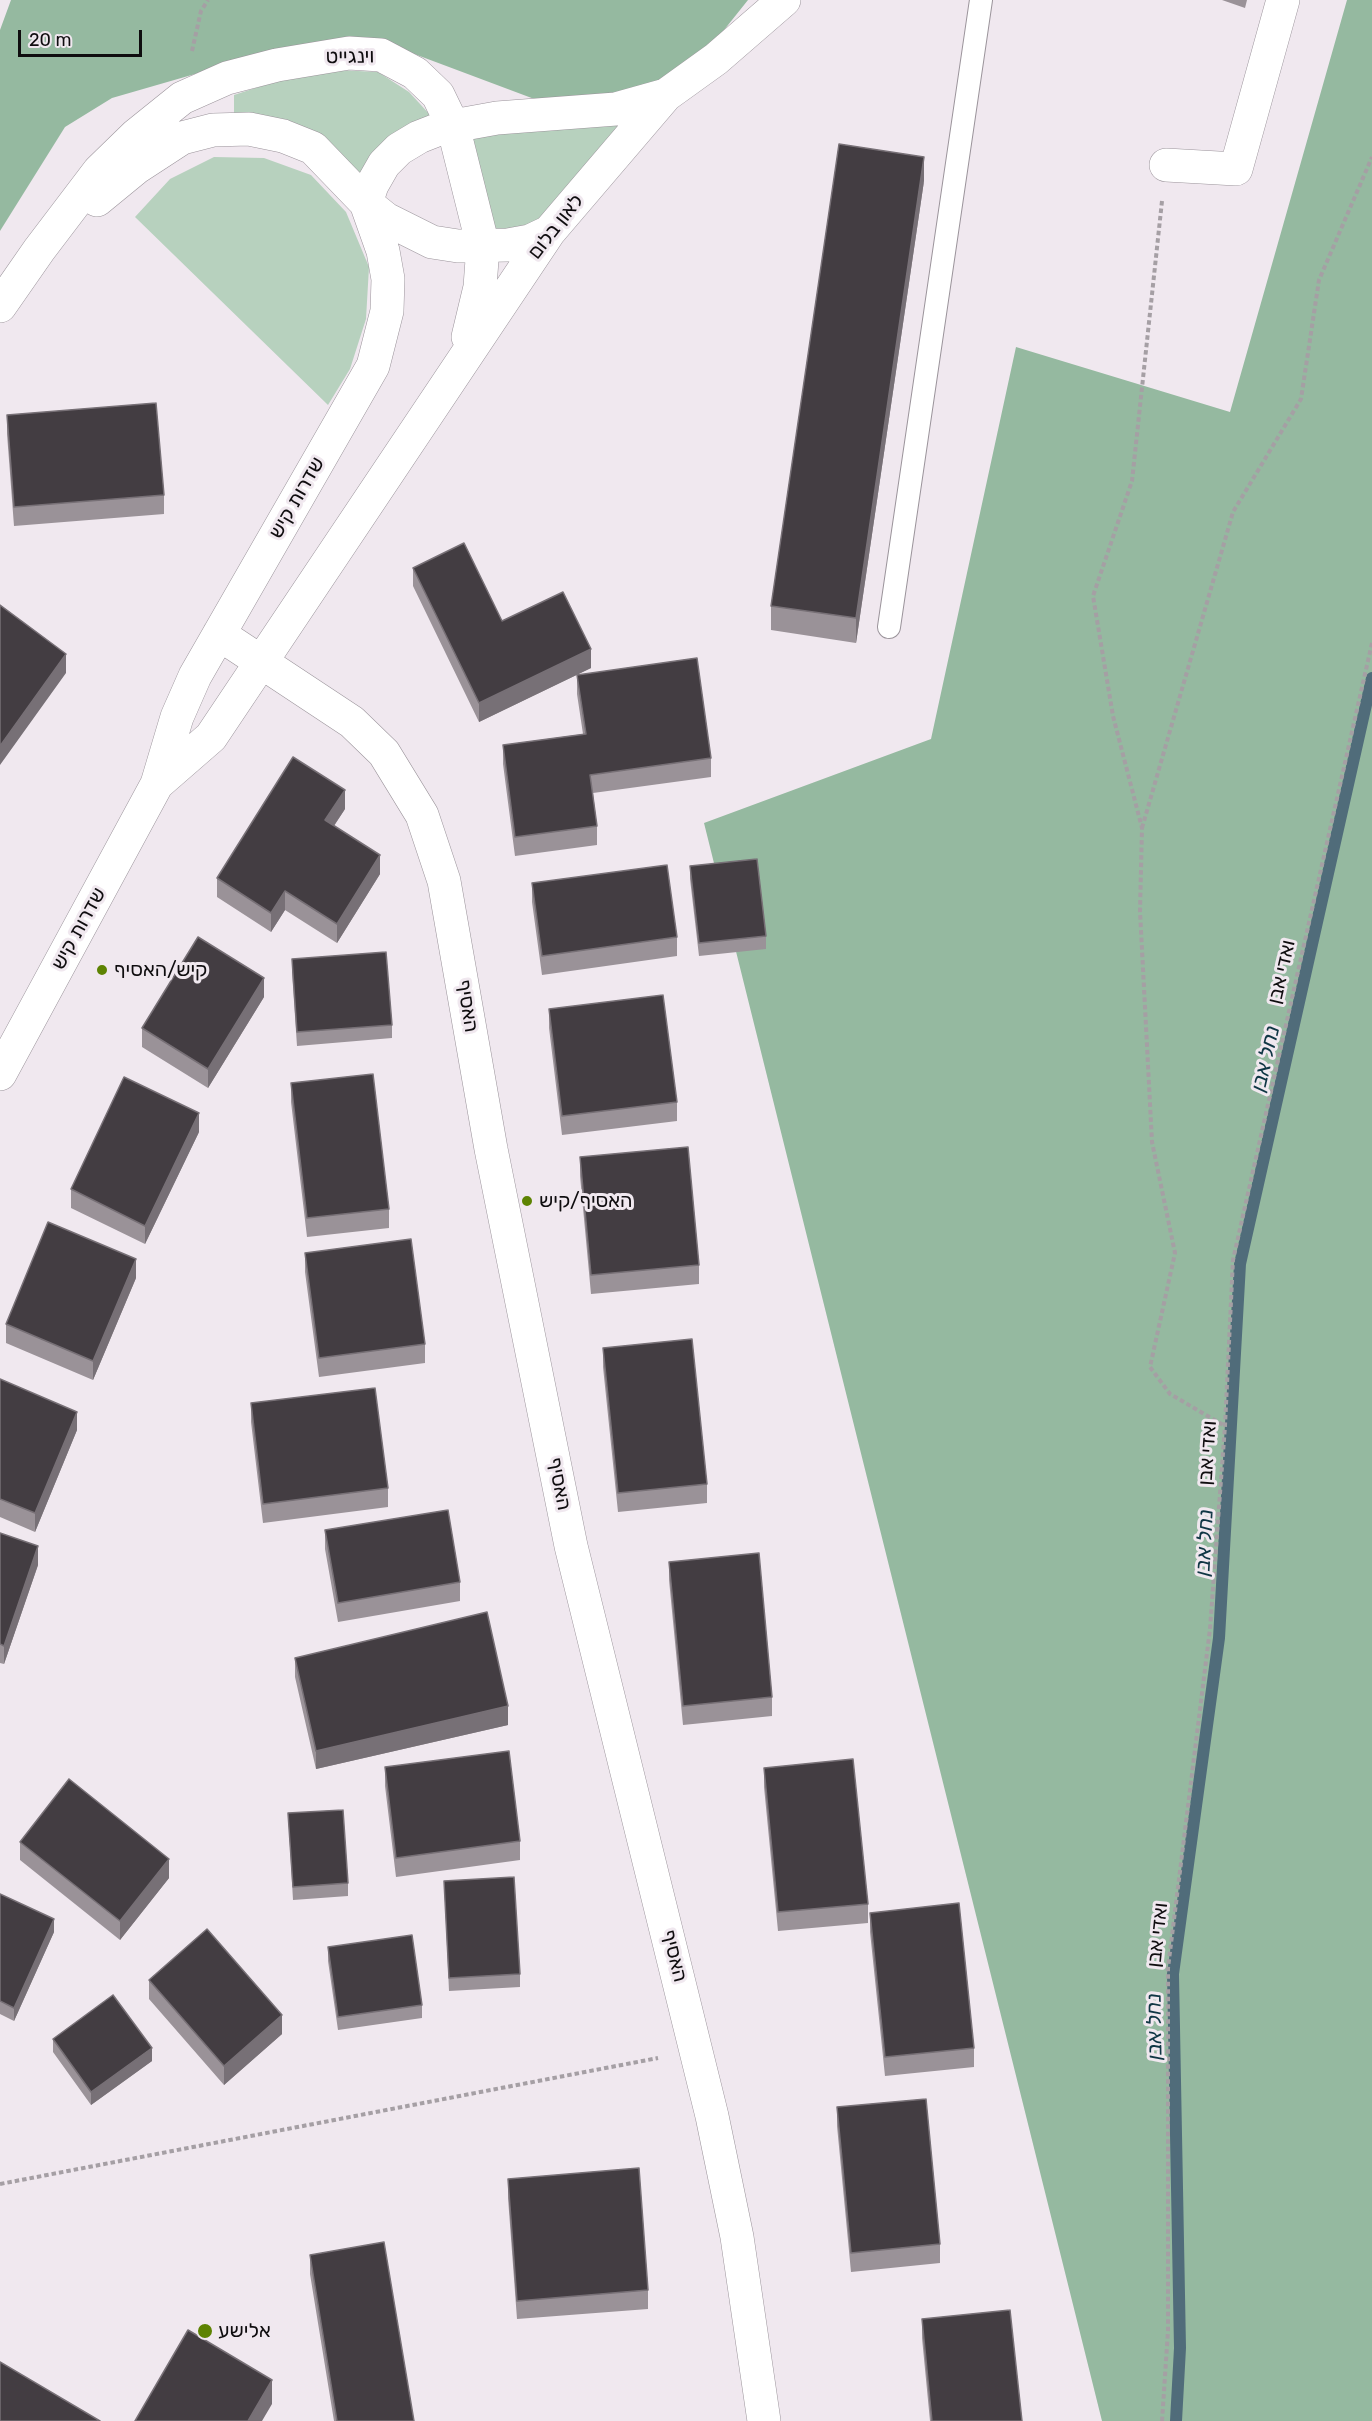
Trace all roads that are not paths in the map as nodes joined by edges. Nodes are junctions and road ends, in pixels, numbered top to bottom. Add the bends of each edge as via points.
1 (783, 0) edge
2 (981, 0) edge
3 (1283, 0) edge
4 (666, 95) junction
5 (453, 126) junction
6 (1166, 165) road end
7 (366, 203) junction
8 (549, 232) junction
9 (483, 246) junction
10 (39, 250) junction
11 (0, 306) edge
12 (457, 367) junction
13 (889, 627) dead end
14 (219, 634) junction
15 (261, 663) junction
16 (157, 784) junction
17 (0, 1074) edge
18 (764, 2421) edge

1 - 4 street, לאון בלום via 716,59
2 - 13 lane
3 - 6 street via 1236,169
4 - 5 street, לאון בלום via 589,113 497,118
4 - 8 street, לאון בלום
5 - 7 street, לאון בלום via 419,137 399,149 384,164
5 - 9 street, וינגייט
5 - 10 street, וינגייט via 438,95 415,73 381,55 349,52 227,78 182,98 135,135 99,171
7 - 9 street, וינגייט via 386,219 432,242
7 - 10 street, וינגייט via 313,148 284,136 249,129 213,130 182,138 136,168
7 - 14 street, שדרות קיש via 388,279 387,311 373,366
8 - 9 street, וינגייט via 530,241
8 - 12 street, לאון בלום
9 - 12 street, וינגייט via 474,322
10 - 11 street, וינגייט
12 - 15 street, שדרות קיש
14 - 15 street, האסיף
14 - 16 street, שדרות קיש via 177,717
15 - 16 street, שדרות קיש via 211,737
15 - 18 street, האסיף via 352,722 384,753 422,815 444,881 491,1149 571,1546 697,2050 737,2237
16 - 17 street, שדרות קיש

